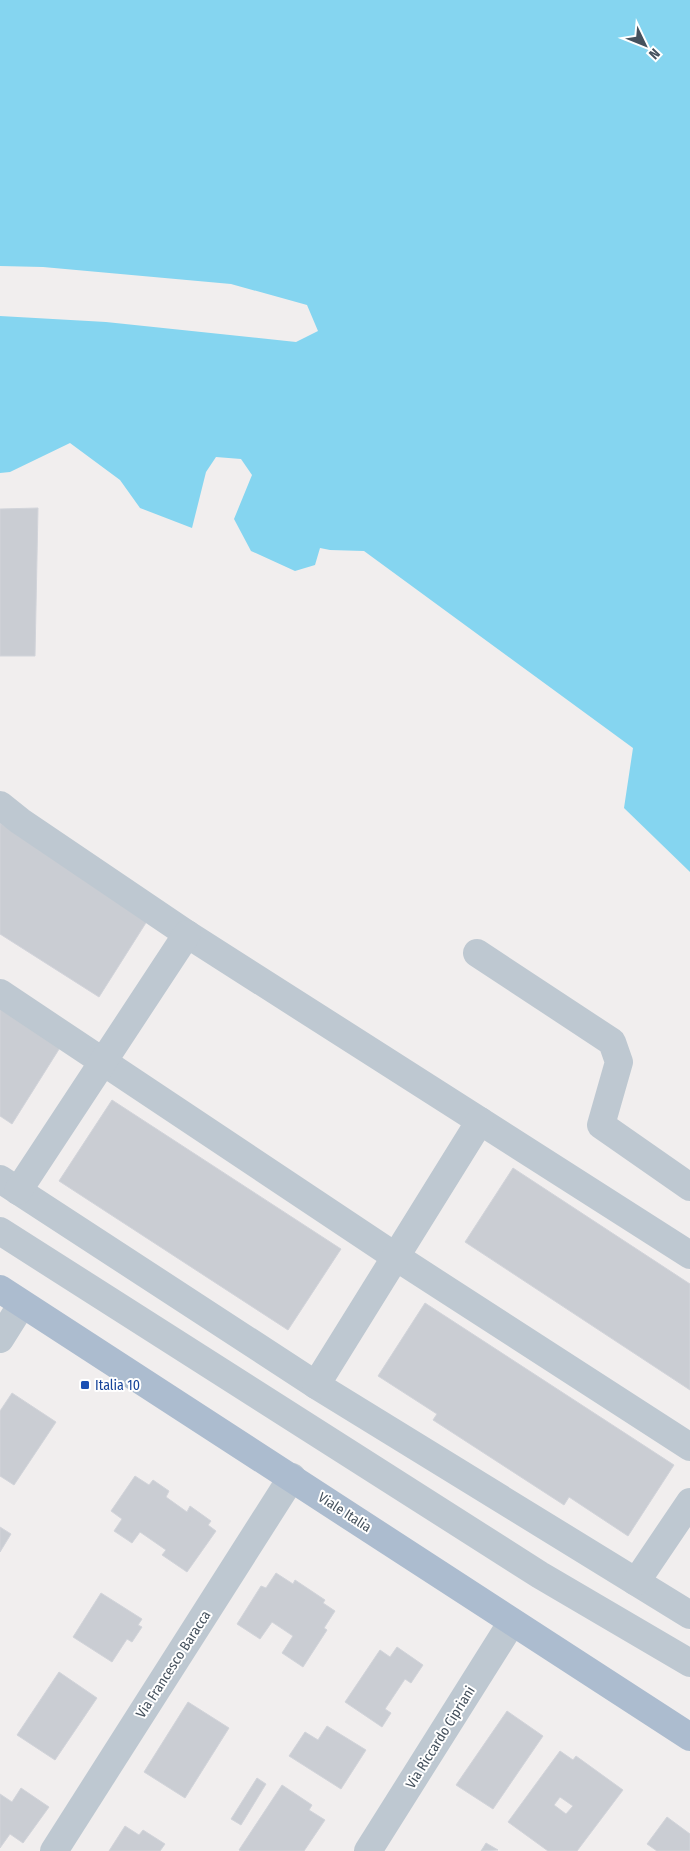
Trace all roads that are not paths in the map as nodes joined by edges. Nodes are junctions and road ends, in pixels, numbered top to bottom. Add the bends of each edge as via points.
1 (0, 806) edge
2 (187, 934) junction
3 (477, 953) dead end
4 (0, 994) edge
5 (103, 1062) junction
6 (480, 1121) junction
7 (9, 1185) edge
8 (690, 1187) edge
9 (0, 1232) edge
10 (690, 1255) edge
11 (396, 1257) junction
12 (0, 1289) edge
13 (22, 1304) junction
14 (0, 1339) edge
15 (316, 1385) junction
16 (690, 1447) edge
17 (292, 1477) junction
18 (690, 1502) edge
19 (636, 1582) junction
20 (690, 1614) edge
21 (512, 1622) junction
22 (690, 1663) edge
23 (690, 1737) edge
24 (54, 1851) edge
25 (368, 1851) edge

1 - 2 street
2 - 5 street
2 - 6 street
3 - 8 street via 612,1042 619,1062 601,1125
4 - 5 street
5 - 7 street
5 - 11 street
6 - 10 street
6 - 11 street
7 - 15 street
9 - 22 street via 532,1570
11 - 15 street
11 - 16 street
12 - 13 main road, Viale Italia
13 - 14 street
13 - 17 main road, Viale Italia
15 - 19 street
17 - 21 main road, Viale Italia
17 - 24 street, Via Francesco Baracca
18 - 19 street
19 - 20 street
21 - 23 main road, Viale Italia
21 - 25 street, Via Riccardo Cipriani

